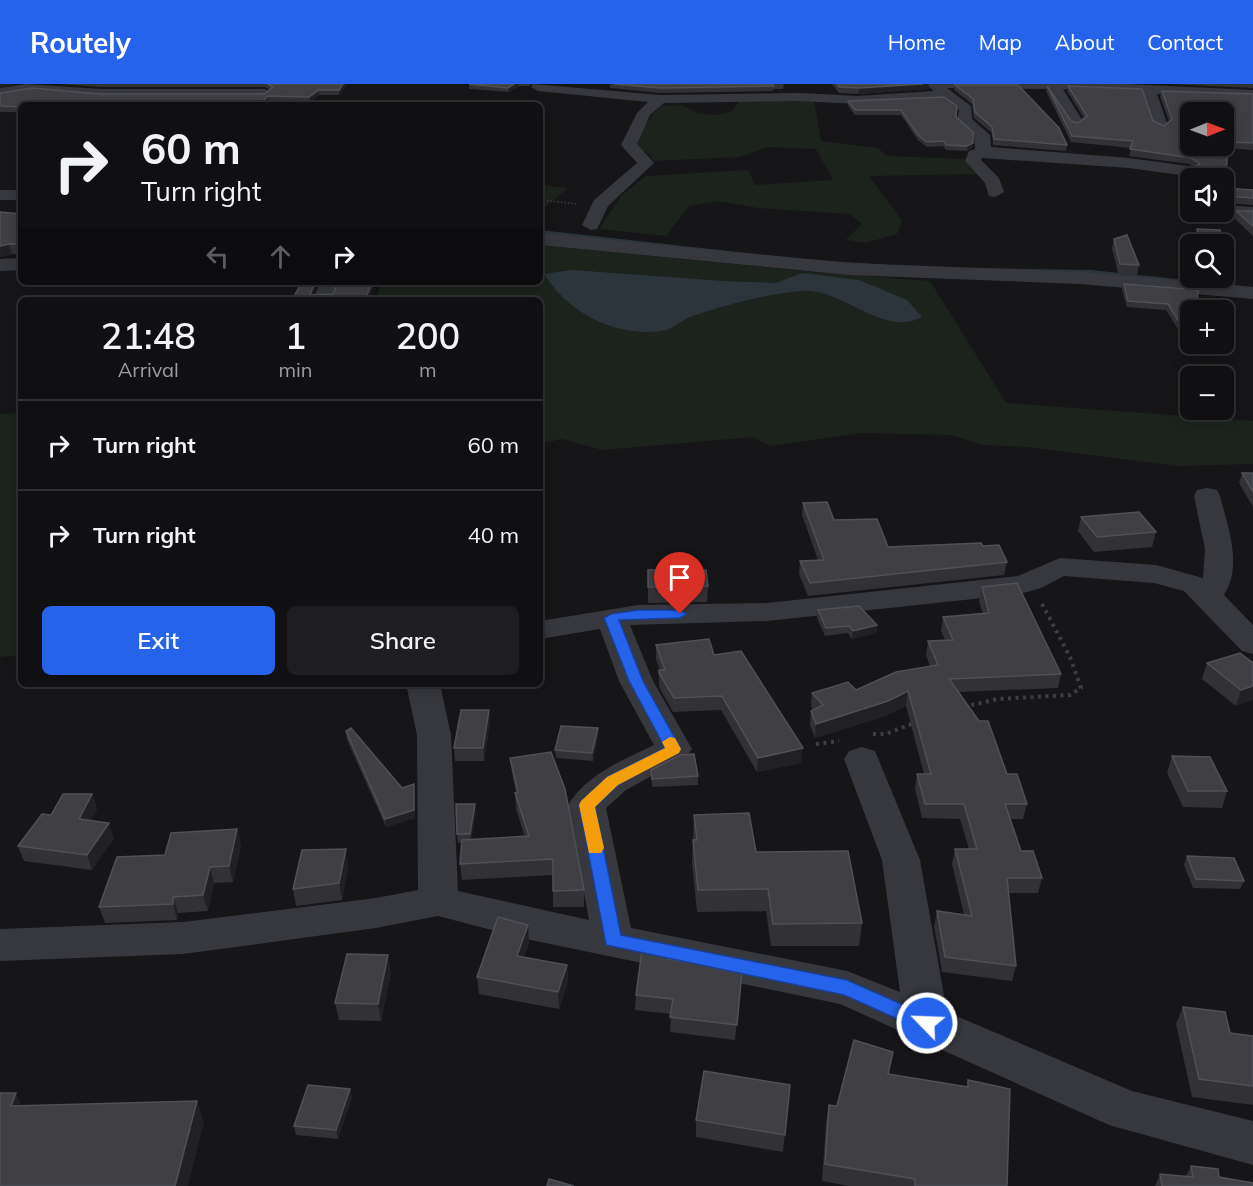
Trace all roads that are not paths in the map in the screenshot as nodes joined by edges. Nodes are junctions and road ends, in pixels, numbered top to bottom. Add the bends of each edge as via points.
1 (540, 84) edge
2 (1054, 85) edge
3 (171, 87) edge
4 (281, 88) edge
5 (937, 88) edge
6 (1148, 89) junction
7 (0, 92) edge
8 (265, 93) junction
9 (1253, 94) edge
10 (660, 99) junction
11 (242, 102) edge
12 (1077, 123) edge
13 (1161, 126) edge
14 (988, 152) junction
15 (1180, 170) edge
16 (995, 192) dead end
17 (0, 195) edge
18 (18, 195) edge
19 (1234, 211) edge
20 (1253, 212) edge
21 (591, 225) dead end
22 (543, 239) edge
23 (0, 264) edge
24 (18, 264) edge
25 (1107, 270) dead end
26 (1180, 276) edge
27 (1234, 282) edge
28 (1253, 284) edge
29 (1253, 293) edge
30 (1207, 496) dead end
31 (1208, 596) junction
32 (611, 618) junction
33 (543, 629) edge
34 (1253, 644) edge
35 (424, 687) edge
36 (862, 745) road end
37 (438, 901) junction
38 (613, 940) junction
39 (0, 945) edge
40 (927, 1023) junction
41 (1253, 1143) edge

1 - 10 street via 538,87
2 - 5 street
2 - 6 street
2 - 12 street
3 - 7 street via 101,93 33,87
3 - 8 street
4 - 8 street
5 - 10 street via 858,100
5 - 14 street via 966,109 964,120 982,135 984,150
6 - 9 street
6 - 13 street
8 - 11 street
10 - 21 street via 644,113 628,145 646,163 600,204
14 - 15 street
14 - 16 street via 975,154 973,161 993,182
17 - 18 street
19 - 20 street
22 - 29 street via 849,269 1080,278
23 - 24 street
25 - 26 street
27 - 28 street
30 - 31 street via 1219,549 1218,581
31 - 32 street via 1182,579 1073,566 1050,570 1031,583 767,612
31 - 34 street
32 - 33 street
32 - 38 street via 636,681 674,749 613,781 587,805
35 - 37 street via 434,735
36 - 40 street via 901,861
37 - 38 street
37 - 39 street via 183,938
38 - 40 street via 847,988
40 - 41 street via 1126,1110

